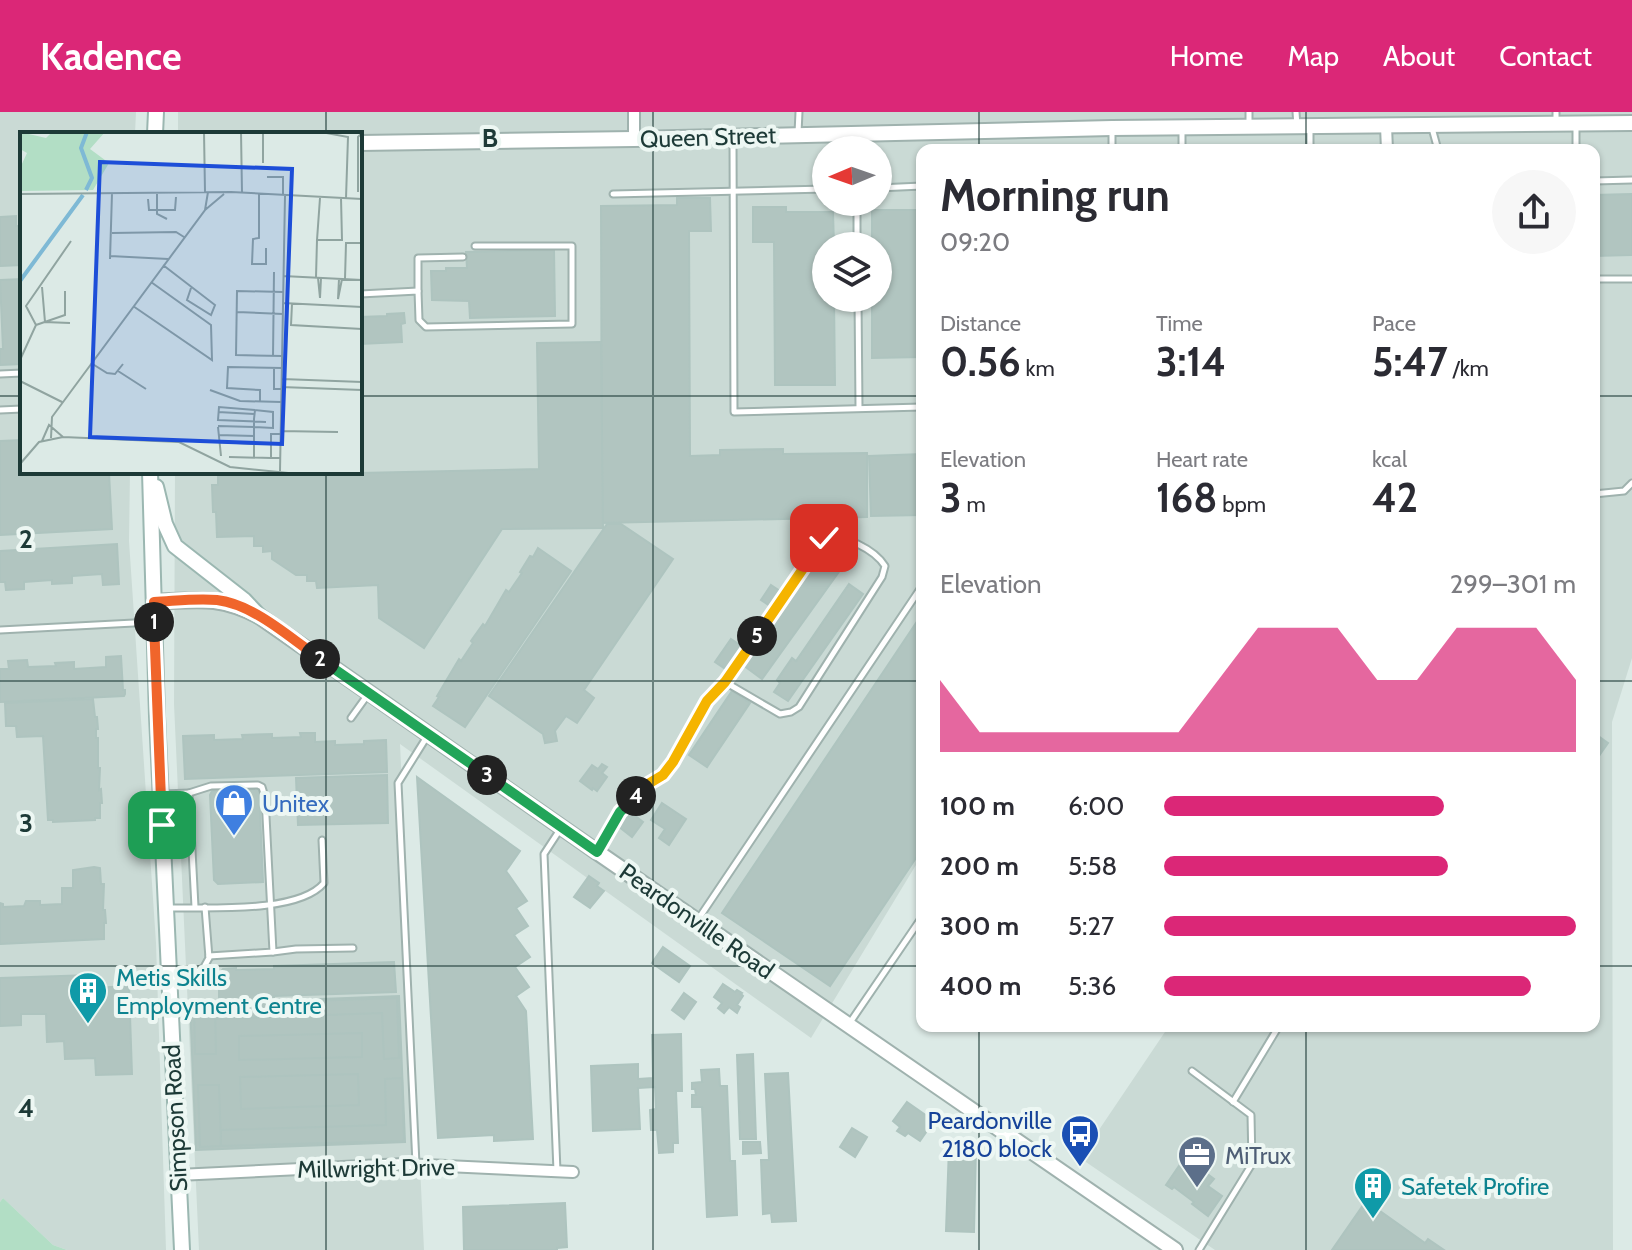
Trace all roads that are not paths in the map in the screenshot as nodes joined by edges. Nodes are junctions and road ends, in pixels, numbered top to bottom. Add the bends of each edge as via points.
1 (156, 112) edge
2 (634, 112) edge
3 (799, 112) edge
4 (1556, 118) edge
5 (1249, 120) edge
6 (1301, 122) edge
7 (1632, 123) edge
8 (1576, 124) junction
9 (1386, 126) junction
10 (1431, 126) junction
11 (1112, 128) junction
12 (1182, 128) junction
13 (155, 132) edge
14 (863, 133) joint
15 (798, 134) junction
16 (733, 136) junction
17 (634, 139) junction
18 (362, 143) edge
19 (1112, 144) edge
20 (1182, 144) edge
21 (1308, 144) edge
22 (1387, 144) edge
23 (1436, 144) edge
24 (1576, 144) edge
25 (1632, 180) edge
26 (1600, 181) edge
27 (916, 186) edge
28 (892, 187) edge
29 (812, 189) edge
30 (733, 191) junction
31 (613, 194) dead end
32 (475, 246) dead end
33 (463, 257) dead end
34 (1600, 279) edge
35 (1632, 279) edge
36 (418, 291) junction
37 (362, 294) edge
38 (858, 312) edge
39 (20, 373) edge
40 (0, 374) edge
41 (916, 407) edge
42 (859, 408) junction
43 (20, 409) edge
44 (0, 410) edge
45 (151, 474) edge
46 (152, 474) edge
47 (1632, 483) edge
48 (1600, 493) edge
49 (916, 595) edge
50 (154, 602) junction
51 (259, 616) junction
52 (154, 622) junction
53 (0, 630) edge
54 (725, 682) junction
55 (369, 693) junction
56 (351, 718) dead end
57 (428, 734) junction
58 (189, 793) junction
59 (160, 795) junction
60 (562, 827) junction
61 (322, 840) dead end
62 (597, 852) junction
63 (270, 905) junction
64 (195, 907) junction
65 (205, 907) junction
66 (166, 908) junction
67 (697, 921) junction
68 (916, 926) edge
69 (353, 948) dead end
70 (273, 952) junction
71 (209, 956) junction
72 (169, 980) junction
73 (848, 1025) junction
74 (1275, 1032) edge
75 (1192, 1071) dead end
76 (1233, 1102) junction
77 (416, 1164) junction
78 (557, 1171) junction
79 (573, 1172) dead end
80 (178, 1175) junction
81 (182, 1250) edge
82 (1175, 1250) edge
83 (1199, 1250) edge

1 - 13 street
2 - 17 street
3 - 15 lane
4 - 8 street, Queen Street
4 - 10 street, Queen Street
5 - 6 street, Queen Street
5 - 12 street, Queen Street
6 - 9 street, Queen Street
6 - 21 lane
7 - 8 street, Queen Street
8 - 24 lane
9 - 10 street, Queen Street
9 - 22 street
10 - 23 lane
11 - 12 street, Queen Street
11 - 14 street, Queen Street
11 - 19 lane
12 - 20 lane
14 - 15 street, Queen Street
15 - 16 street, Queen Street
16 - 17 street, Queen Street
16 - 30 lane
17 - 18 street, Queen Street
25 - 26 lane
27 - 28 lane
29 - 30 lane
30 - 31 lane
30 - 42 lane via 734,412
32 - 36 lane via 572,246 572,324 426,327 419,320
33 - 36 lane via 418,258
34 - 35 lane
36 - 37 lane
38 - 42 lane
39 - 40 lane
41 - 42 lane
43 - 44 lane
45 - 50 street
46 - 51 street via 175,546
47 - 48 lane via 1624,491
49 - 67 lane
50 - 51 street, Peardonville Road via 218,600
50 - 52 street, Simpson Road
51 - 55 street, Peardonville Road
52 - 53 lane
52 - 59 street, Simpson Road
54 - 54 lane via 824,538 844,537 880,558 885,566 882,577 799,707 780,714
54 - 62 lane via 707,701 673,762 620,812
55 - 56 lane
55 - 57 street, Peardonville Road
57 - 60 street, Peardonville Road
57 - 77 lane via 398,783
58 - 59 lane
58 - 63 lane via 211,786 262,787
58 - 64 lane
59 - 66 street, Simpson Road
60 - 62 street, Peardonville Road
60 - 78 lane via 544,854
61 - 63 lane via 324,883 295,901
62 - 67 street, Peardonville Road
63 - 65 lane
63 - 70 lane
64 - 65 lane
64 - 66 lane
65 - 71 lane
66 - 72 street, Simpson Road
67 - 73 street, Peardonville Road
68 - 73 lane
69 - 70 lane
70 - 71 lane
71 - 72 lane via 191,976
72 - 80 street, Simpson Road
73 - 82 street, Peardonville Road
74 - 76 lane
75 - 76 lane
76 - 83 lane via 1251,1115 1252,1164
77 - 78 street, Millwright Drive
77 - 80 street, Millwright Drive
78 - 79 street, Millwright Drive
80 - 81 street, Simpson Road

